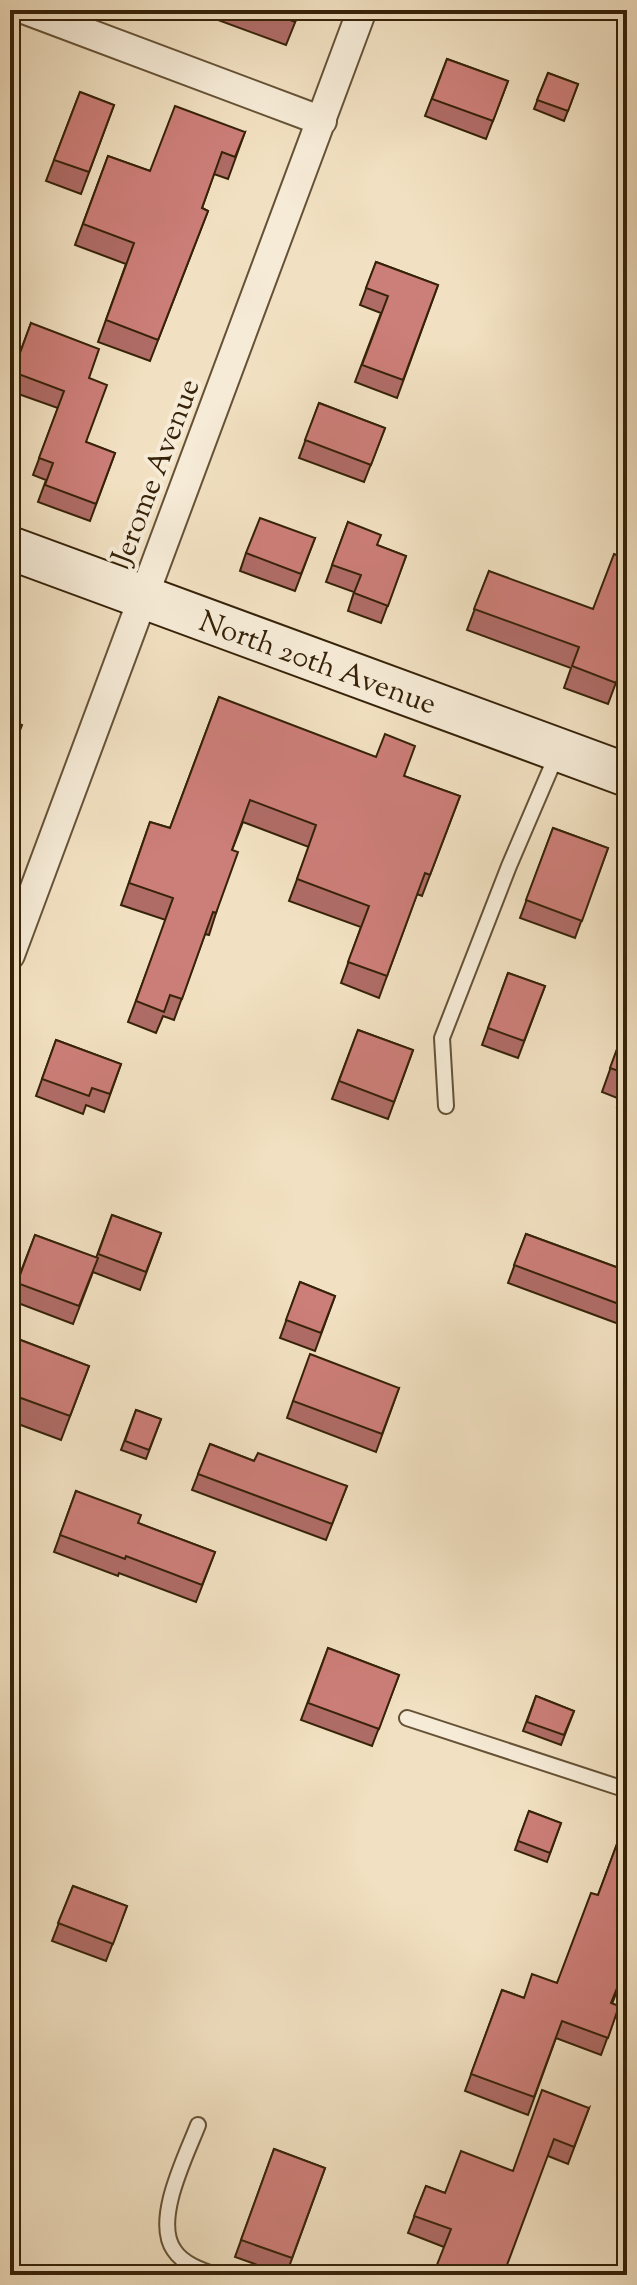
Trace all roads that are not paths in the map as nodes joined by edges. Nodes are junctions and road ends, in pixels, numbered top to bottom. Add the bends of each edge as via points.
1 (26, 10) edge
2 (362, 10) edge
3 (322, 121) junction
4 (10, 548) edge
5 (143, 598) junction
6 (559, 750) junction
7 (627, 775) edge
8 (10, 955) edge
9 (446, 1106) dead end
10 (407, 1718) dead end
11 (627, 1790) edge
12 (198, 2125) dead end
13 (216, 2275) edge

1 - 3 street
2 - 3 street, Jerome Avenue
3 - 5 street, Jerome Avenue
4 - 5 street, North 20th Avenue
5 - 6 street, North 20th Avenue
5 - 8 street, Jerome Avenue
6 - 7 street, North 20th Avenue
6 - 9 lane via 442,1038
10 - 11 lane
12 - 13 lane via 168,2206 167,2234 184,2261

